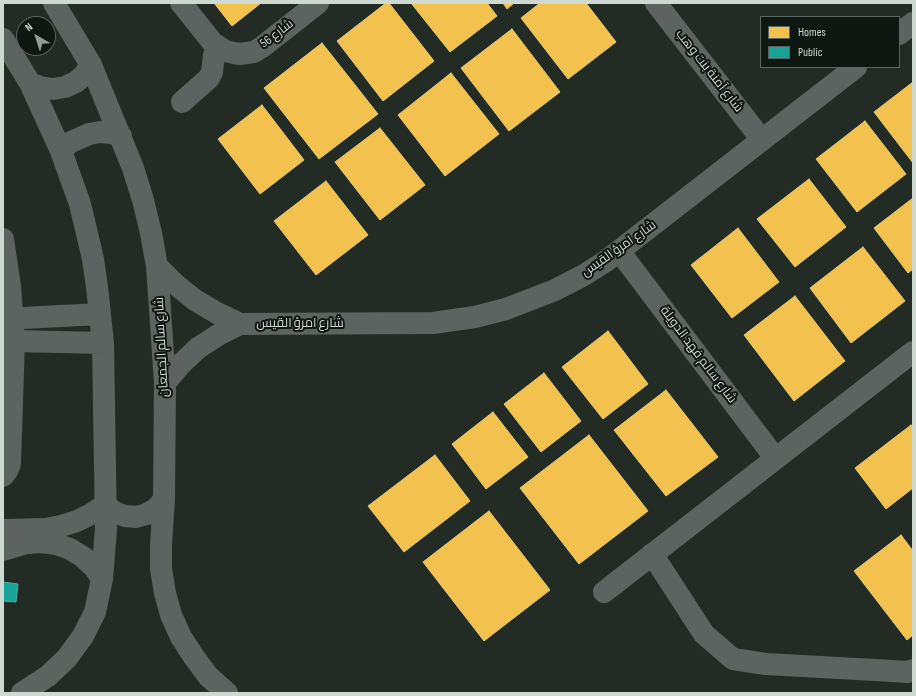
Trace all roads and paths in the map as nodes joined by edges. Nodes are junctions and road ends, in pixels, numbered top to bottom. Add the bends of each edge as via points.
1 (54, 3) edge
2 (181, 3) edge
3 (318, 3) edge
4 (656, 3) edge
5 (913, 23) edge
6 (900, 33) edge
7 (3, 39) edge
8 (219, 47) junction
9 (91, 65) junction
10 (855, 68) edge
11 (30, 82) junction
12 (182, 102) dead end
13 (121, 136) junction
14 (762, 140) junction
15 (61, 151) junction
16 (3, 239) edge
17 (620, 252) junction
18 (157, 266) junction
19 (100, 314) junction
20 (8, 318) edge
21 (240, 324) junction
22 (14, 341) junction
23 (103, 343) junction
24 (913, 352) edge
25 (165, 383) junction
26 (776, 458) junction
27 (3, 476) edge
28 (164, 499) junction
29 (105, 505) junction
30 (3, 530) edge
31 (3, 550) edge
32 (652, 554) junction
33 (102, 579) junction
34 (604, 592) dead end
35 (913, 670) edge
36 (22, 693) edge
37 (227, 693) edge

1 - 9 street, شارع سالم الجمعان
2 - 8 street, شارع 56 via 206,36
3 - 8 street, شارع 56 via 254,52 230,53
4 - 14 street, شارع آمنة بنت وهب
5 - 6 street
7 - 11 street
8 - 12 street via 214,54 209,78
9 - 11 street via 76,82 64,87 53,89
9 - 13 street, شارع سالم الجمعان
10 - 14 street, شارع امرؤ القيس
11 - 15 street
13 - 15 street via 100,132 89,134 69,143
13 - 18 street, شارع سالم الجمعان via 143,200
14 - 17 street, شارع امرؤ القيس
15 - 19 street via 78,197 87,232
16 - 20 street via 10,286
17 - 21 street, شارع امرؤ القيس via 556,290 512,307 475,317 433,323
17 - 26 street, شارع سالم فهد الدويلة
18 - 21 street, شارع امرؤ القيس via 195,300
18 - 25 street, شارع سالم الجمعان
19 - 20 street
19 - 23 street
20 - 22 street
21 - 25 street, شارع امرؤ القيس via 198,348 180,364
22 - 23 street
22 - 27 street via 10,464
23 - 29 street
24 - 26 street
25 - 28 street, شارع سالم الجمعان
26 - 32 street
28 - 29 street via 157,508 136,517 114,512
28 - 37 street, شارع سالم الجمعان via 161,569 171,615 194,658 208,676
29 - 30 street via 61,526
29 - 33 street
31 - 33 street via 27,543 56,544 70,549 83,558 94,567
32 - 34 street
32 - 35 street via 704,634 733,659 766,664 908,672
33 - 36 street via 94,612 83,636 67,658 48,676

